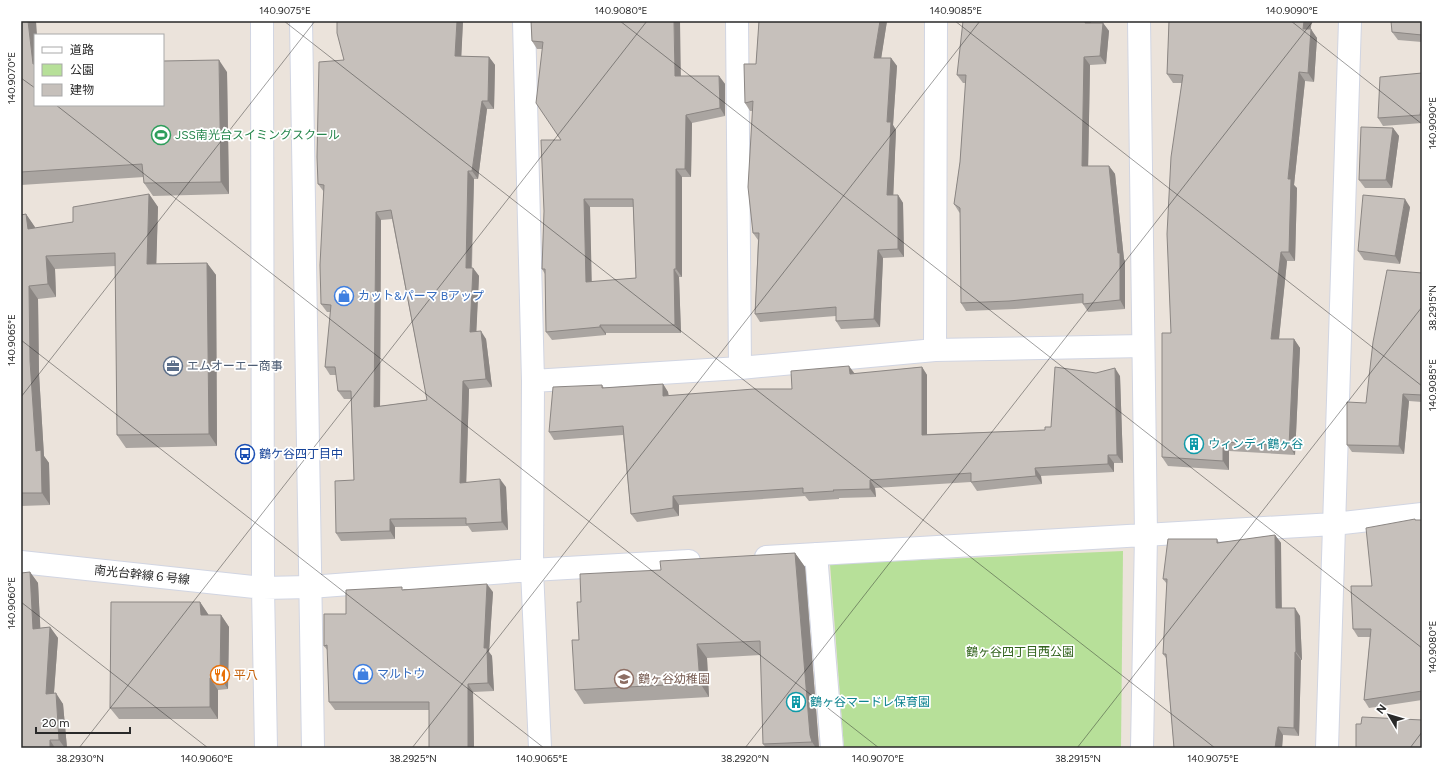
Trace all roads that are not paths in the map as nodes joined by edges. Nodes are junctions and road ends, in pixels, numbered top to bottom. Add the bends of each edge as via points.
1 (262, 21) edge
2 (301, 21) edge
3 (524, 21) edge
4 (737, 21) edge
5 (936, 21) edge
6 (1139, 21) edge
7 (1350, 21) edge
8 (1143, 346) junction
9 (936, 350) junction
10 (740, 368) junction
11 (533, 381) junction
12 (1422, 514) edge
13 (1334, 524) junction
14 (1146, 535) junction
15 (816, 554) junction
16 (745, 558) edge
17 (706, 560) edge
18 (21, 562) edge
19 (532, 570) junction
20 (310, 587) junction
21 (263, 588) junction
22 (266, 748) edge
23 (312, 748) edge
24 (540, 748) edge
25 (832, 748) edge
26 (1142, 748) edge
27 (1327, 748) edge

1 - 21 street
2 - 20 street
3 - 11 street
4 - 10 street
5 - 9 street
6 - 8 street
7 - 13 street
8 - 9 street
8 - 14 street
9 - 10 street
10 - 11 street
11 - 19 street
12 - 13 street
13 - 14 street
13 - 27 street
14 - 15 street
14 - 26 street
15 - 16 street
15 - 25 street
17 - 19 street, 南光台幹線６号線
18 - 21 street, 南光台幹線６号線
19 - 20 street, 南光台幹線６号線
19 - 24 street
20 - 21 street, 南光台幹線６号線
20 - 23 street
21 - 22 street

